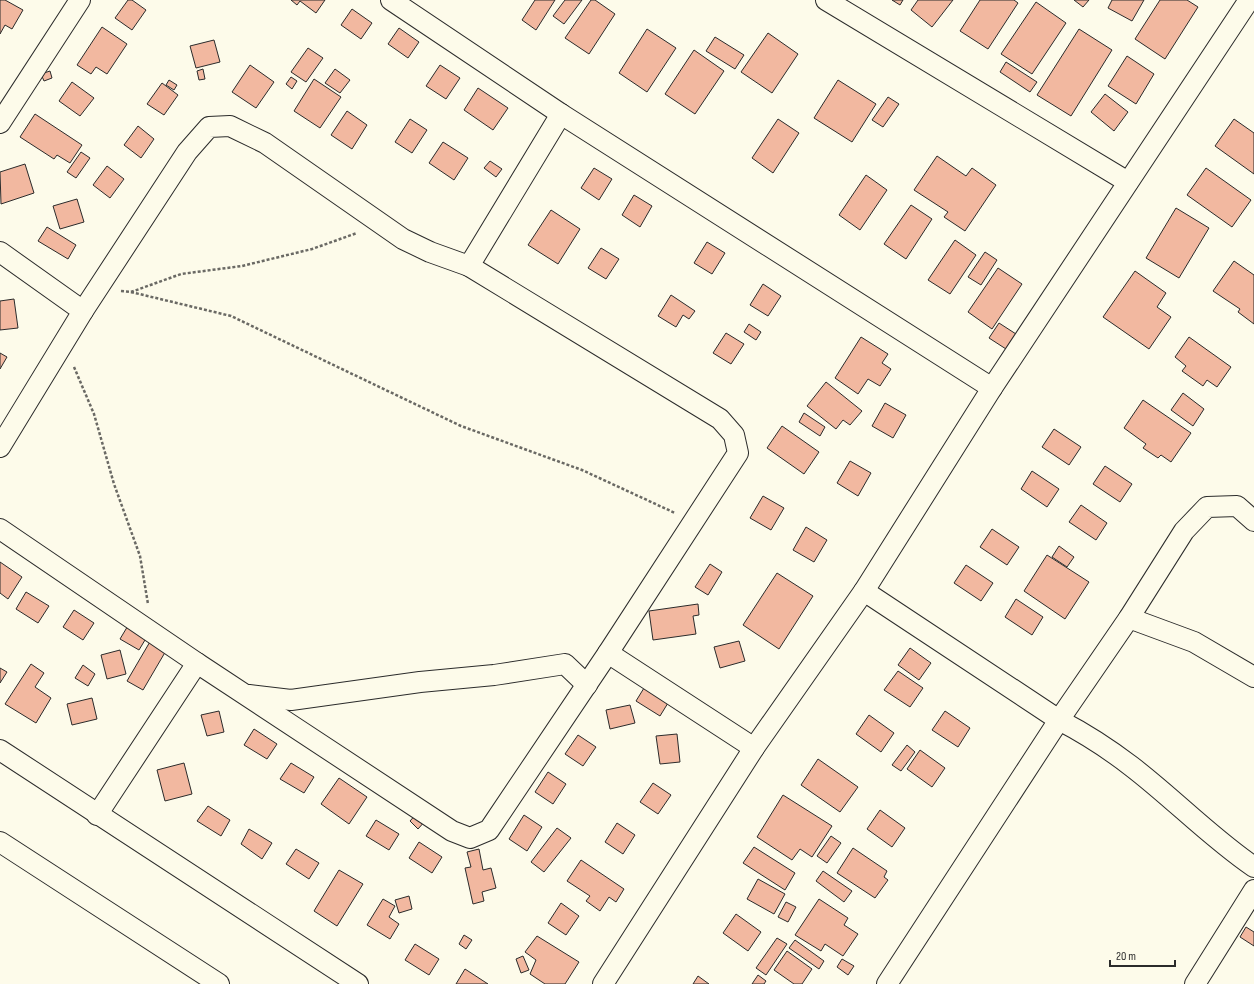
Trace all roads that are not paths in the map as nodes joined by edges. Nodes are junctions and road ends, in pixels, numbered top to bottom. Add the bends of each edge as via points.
1 (80, 0) edge
2 (391, 0) edge
3 (826, 0) edge
4 (1249, 0) edge
5 (561, 114) junction
6 (0, 124) edge
7 (1128, 182) junction
8 (0, 252) edge
9 (469, 266) junction
10 (83, 311) junction
11 (992, 388) junction
12 (0, 447) edge
13 (1254, 521) edge
14 (0, 529) edge
15 (864, 591) junction
16 (1129, 618) junction
17 (608, 653) junction
18 (197, 663) junction
19 (1254, 677) edge
20 (587, 685) junction
21 (246, 695) junction
22 (1059, 720) junction
23 (754, 748) junction
24 (0, 750) edge
25 (97, 815) junction
26 (0, 842) edge
27 (1254, 867) edge
28 (1254, 890) edge
29 (219, 984) edge
30 (358, 984) edge
31 (603, 984) edge
32 (888, 984) edge
33 (1195, 984) edge

1 - 6 street
2 - 5 street
3 - 7 street
4 - 7 street
5 - 9 street
5 - 11 street
7 - 11 street
8 - 10 street
9 - 10 street via 403,239 265,143 230,126 209,127 187,152
9 - 17 street via 720,419 734,435 738,453
10 - 12 street
11 - 15 street
13 - 16 street via 1237,506 1207,507 1184,531
14 - 18 street
15 - 22 street
15 - 23 street
16 - 19 street via 1194,642
16 - 22 street
17 - 20 street
17 - 23 street
18 - 21 street
18 - 25 street
20 - 21 street via 565,664 291,700
20 - 21 street via 488,830 470,838 452,831
22 - 27 street via 1131,766 1231,851
22 - 32 street
23 - 31 street
24 - 25 street
25 - 30 street
26 - 29 street
28 - 33 street

